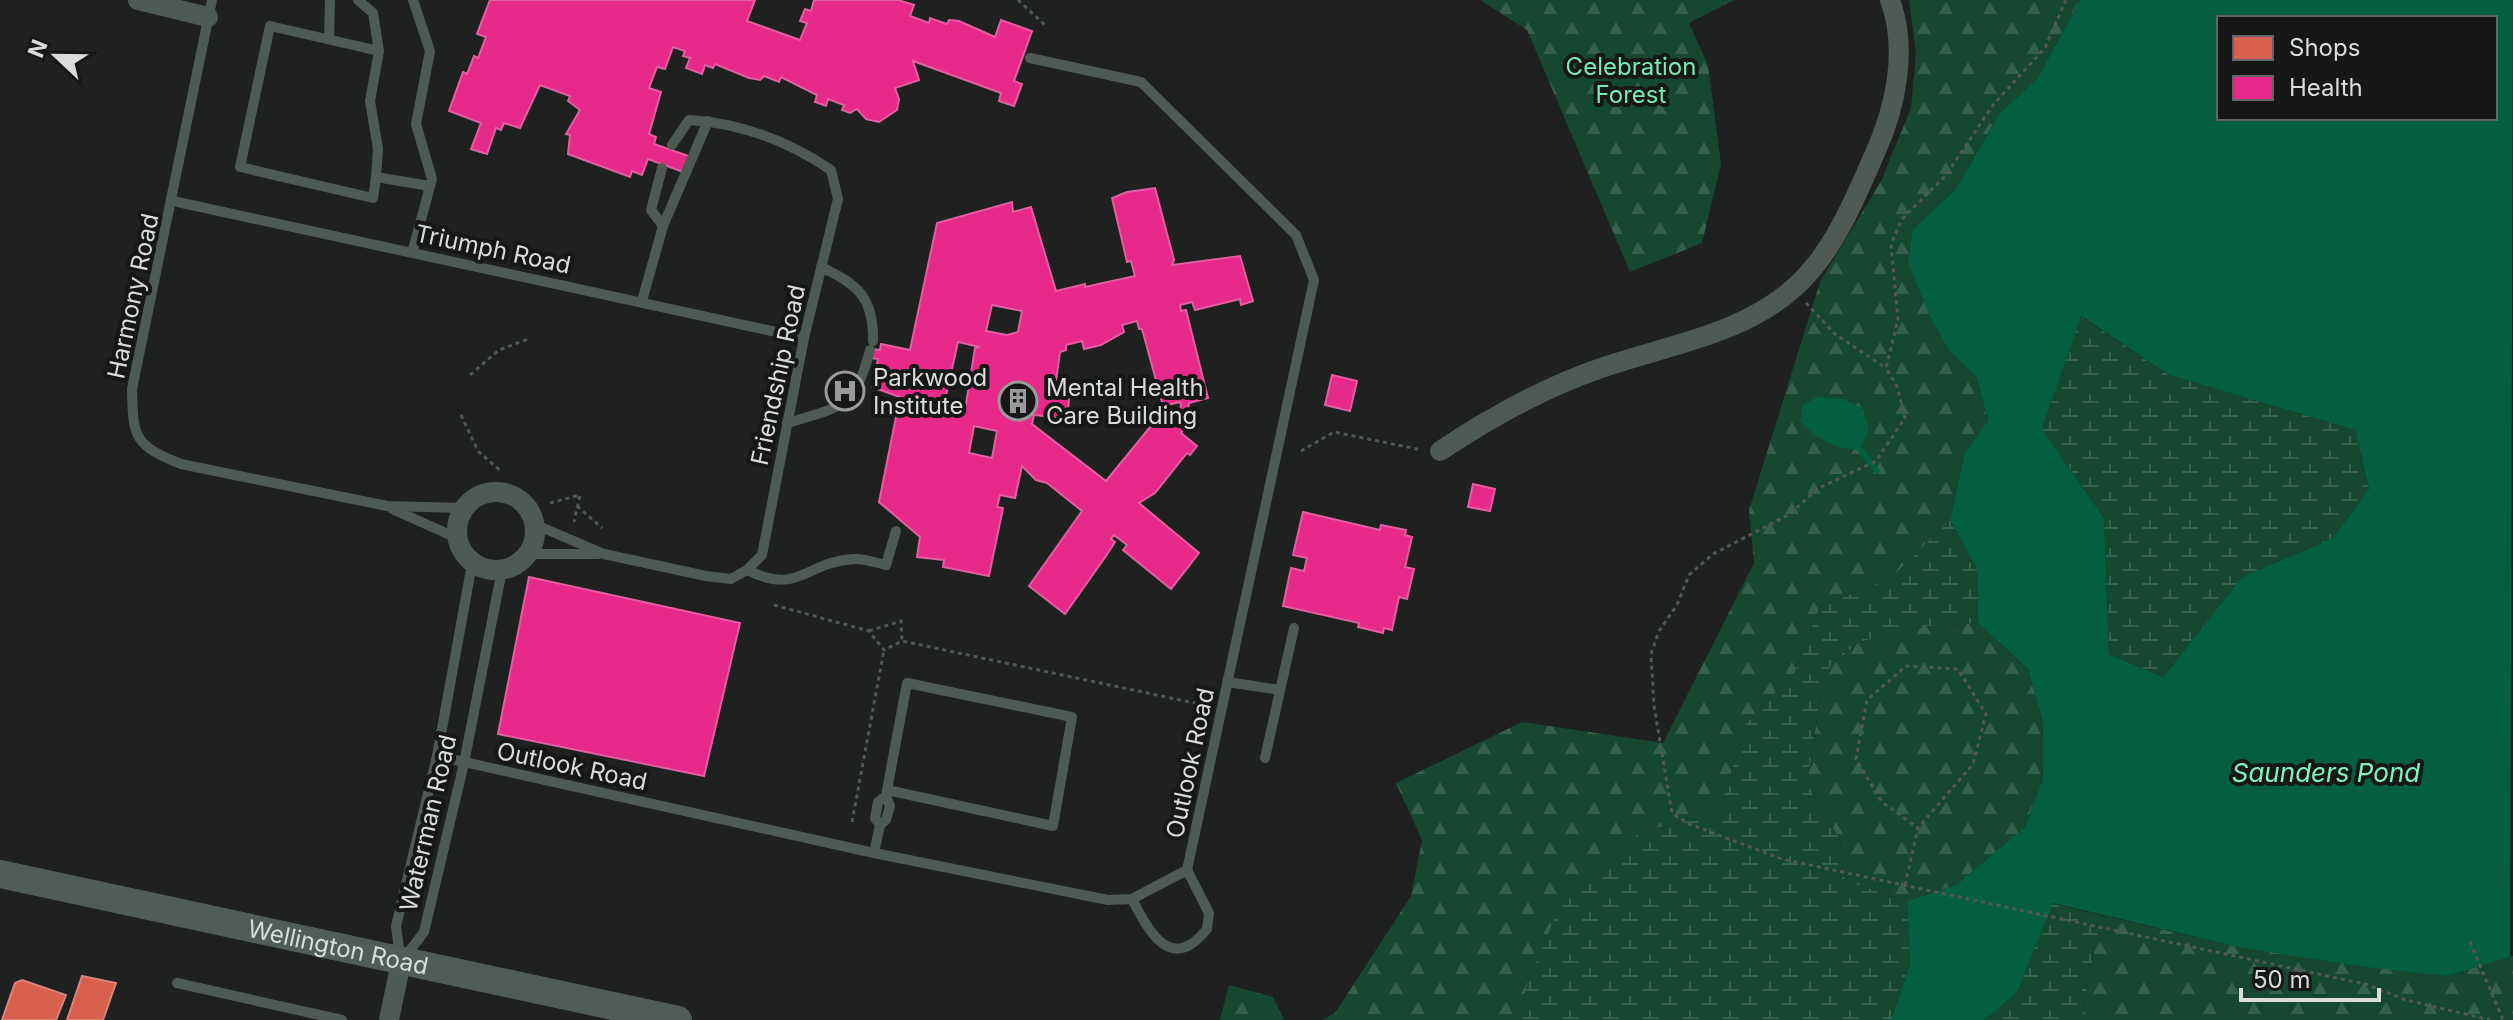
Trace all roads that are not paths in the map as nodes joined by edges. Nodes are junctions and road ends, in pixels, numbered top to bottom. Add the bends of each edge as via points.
1 (138, 0) edge
2 (330, 0) edge
3 (358, 0) edge
4 (413, 0) edge
5 (1890, 0) edge
6 (210, 9) edge
7 (329, 39) junction
8 (379, 51) junction
9 (1030, 58) dead end
10 (708, 121) junction
11 (672, 145) dead end
12 (662, 168) dead end
13 (376, 177) junction
14 (430, 186) junction
15 (173, 201) junction
16 (663, 226) junction
17 (412, 253) junction
18 (821, 267) junction
19 (642, 301) junction
20 (804, 338) junction
21 (787, 423) junction
22 (1438, 452) road end
23 (387, 506) junction
24 (463, 508) junction
25 (534, 524) junction
26 (896, 531) dead end
27 (457, 538) junction
28 (528, 554) junction
29 (604, 554) junction
30 (472, 564) junction
31 (502, 570) junction
32 (747, 570) junction
33 (1294, 628) dead end
34 (1227, 682) junction
35 (1280, 690) junction
36 (437, 756) junction
37 (1265, 758) dead end
38 (464, 763) junction
39 (886, 793) junction
40 (874, 853) junction
41 (1187, 870) junction
42 (2, 878) edge
43 (1132, 899) junction
44 (401, 962) junction
45 (177, 983) dead end
46 (615, 1014) edge
47 (342, 1020) edge
48 (389, 1020) edge
49 (678, 1020) edge

1 - 6 street
2 - 7 lane
3 - 8 lane via 373,13
4 - 14 lane via 430,51 416,124
5 - 22 street via 1897,80 1884,133 1834,237 1795,288 1742,322 1540,392
6 - 15 lane, Harmony Road
7 - 8 lane
7 - 13 lane via 270,26 240,167 373,198
8 - 13 lane via 370,101 378,149
9 - 34 lane, Outlook Road via 1141,82 1296,235 1314,280
10 - 11 lane via 689,120
10 - 16 lane
10 - 18 lane, Friendship Road via 726,122 800,149 831,170 838,199
12 - 16 lane via 651,210
13 - 14 lane
14 - 17 lane
15 - 17 lane, Triumph Road
15 - 23 lane, Harmony Road via 132,389 133,430 151,452 181,464
16 - 19 lane
17 - 19 lane, Triumph Road
18 - 20 lane, Friendship Road
18 - 21 lane via 857,286 868,306 871,346 850,399
19 - 20 lane, Triumph Road
20 - 21 lane, Friendship Road
21 - 32 lane, Friendship Road via 762,555
23 - 24 lane, Harmony Road
23 - 27 lane, Harmony Road
24 - 25 street via 489,492 504,492 519,499
24 - 27 street
25 - 28 street
25 - 29 lane
26 - 32 lane via 886,565 856,559 779,582
27 - 30 street
28 - 29 lane
28 - 31 street
29 - 32 lane via 731,579
30 - 31 street
30 - 36 lane, Waterman Road
31 - 38 lane, Waterman Road
33 - 35 lane
34 - 35 lane
34 - 41 lane, Outlook Road
35 - 37 lane
36 - 38 lane, Outlook Road
36 - 44 lane, Waterman Road via 396,926
38 - 40 lane, Outlook Road
38 - 44 lane, Waterman Road via 424,932
39 - 39 lane via 907,683 1072,717 1053,826
39 - 40 lane via 890,806
40 - 43 lane, Outlook Road via 1108,900
41 - 43 lane, Outlook Road
41 - 43 lane via 1209,913 1207,929 1186,946 1160,944
42 - 44 main road, Wellington Road
44 - 46 main road, Wellington Road
44 - 48 street
45 - 47 lane
46 - 49 main road, Wellington Road

